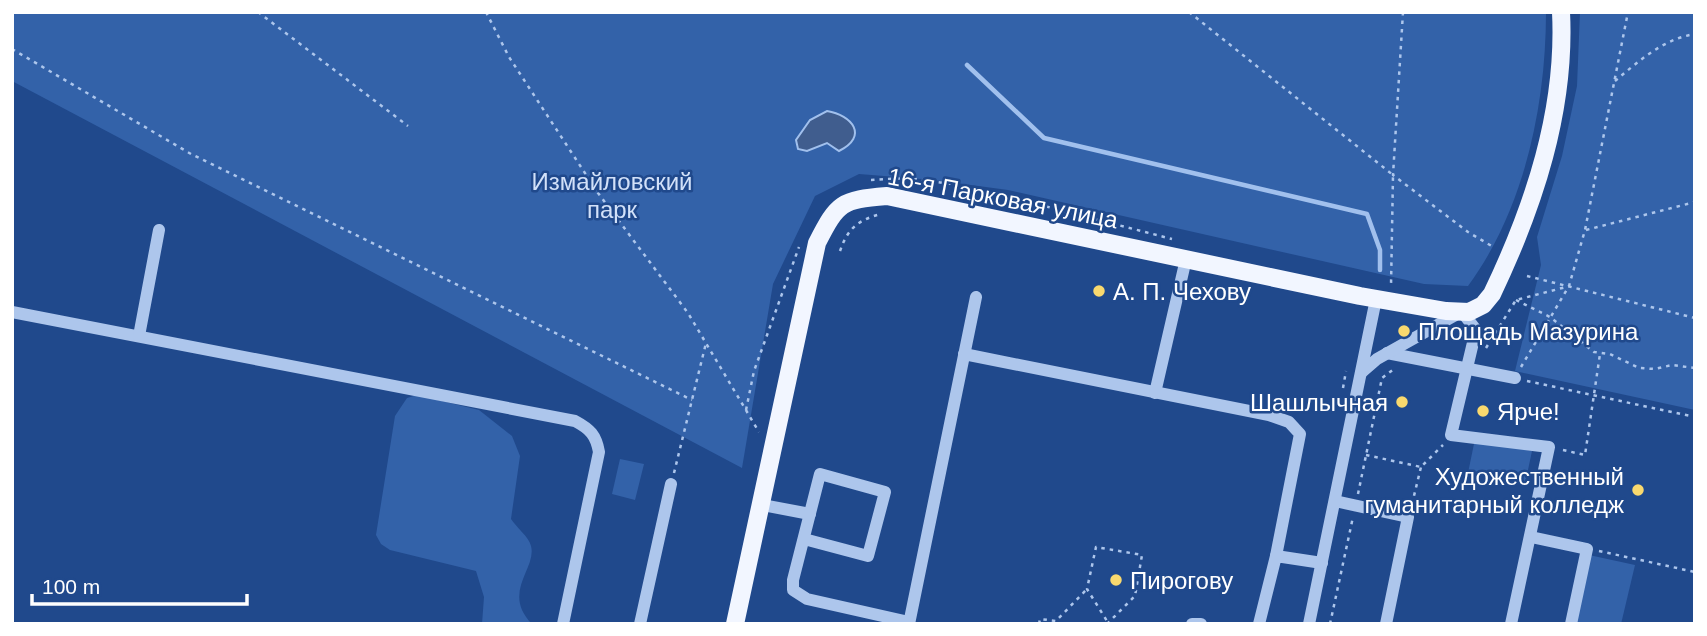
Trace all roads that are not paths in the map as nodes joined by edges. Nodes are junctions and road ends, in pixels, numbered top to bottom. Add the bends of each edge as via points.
1 (1562, 12) edge
2 (159, 230) dead end
3 (1186, 259) junction
4 (976, 297) dead end
5 (1382, 300) junction
6 (12, 312) edge
7 (1461, 313) junction
8 (139, 336) junction
9 (1387, 353) junction
10 (964, 354) junction
11 (1474, 369) junction
12 (1362, 372) junction
13 (1515, 378) road end
14 (1155, 393) junction
15 (671, 484) road end
16 (1335, 501) junction
17 (762, 505) junction
18 (1529, 509) dead end
19 (810, 514) junction
20 (1531, 537) junction
21 (804, 539) junction
22 (1276, 556) junction
23 (1322, 563) junction
24 (909, 623) edge
25 (563, 624) edge
26 (640, 624) edge
27 (736, 624) edge
28 (1192, 624) edge
29 (1201, 624) edge
30 (1259, 624) edge
31 (1309, 624) edge
32 (1386, 624) edge
33 (1511, 624) edge
34 (1571, 624) edge

1 - 7 main road via 1560,84 1534,194 1492,294 1483,304
2 - 8 street
3 - 5 main road, 16-я Парковая улица
3 - 14 street
3 - 17 main road, 16-я Парковая улица via 887,196 851,199 832,213 817,243
4 - 10 street
5 - 7 main road, 16-я Парковая улица
5 - 12 street
6 - 8 street
7 - 9 street
7 - 11 street via 1476,330
8 - 25 street via 575,421 589,429 599,452
9 - 11 street
9 - 12 street
10 - 14 street
10 - 24 street
11 - 13 street
11 - 20 street via 1451,435 1549,447
12 - 16 street
14 - 22 street via 1281,418 1298,430
15 - 26 street
16 - 23 street
16 - 32 street via 1408,517
17 - 19 street
17 - 27 main road, 16-я Парковая улица
18 - 20 street
19 - 21 street
19 - 21 street via 820,474 885,492 868,556
20 - 33 street
20 - 34 street via 1587,549
21 - 24 street via 793,580 795,593
22 - 23 street
22 - 30 street
23 - 31 street
28 - 29 street

